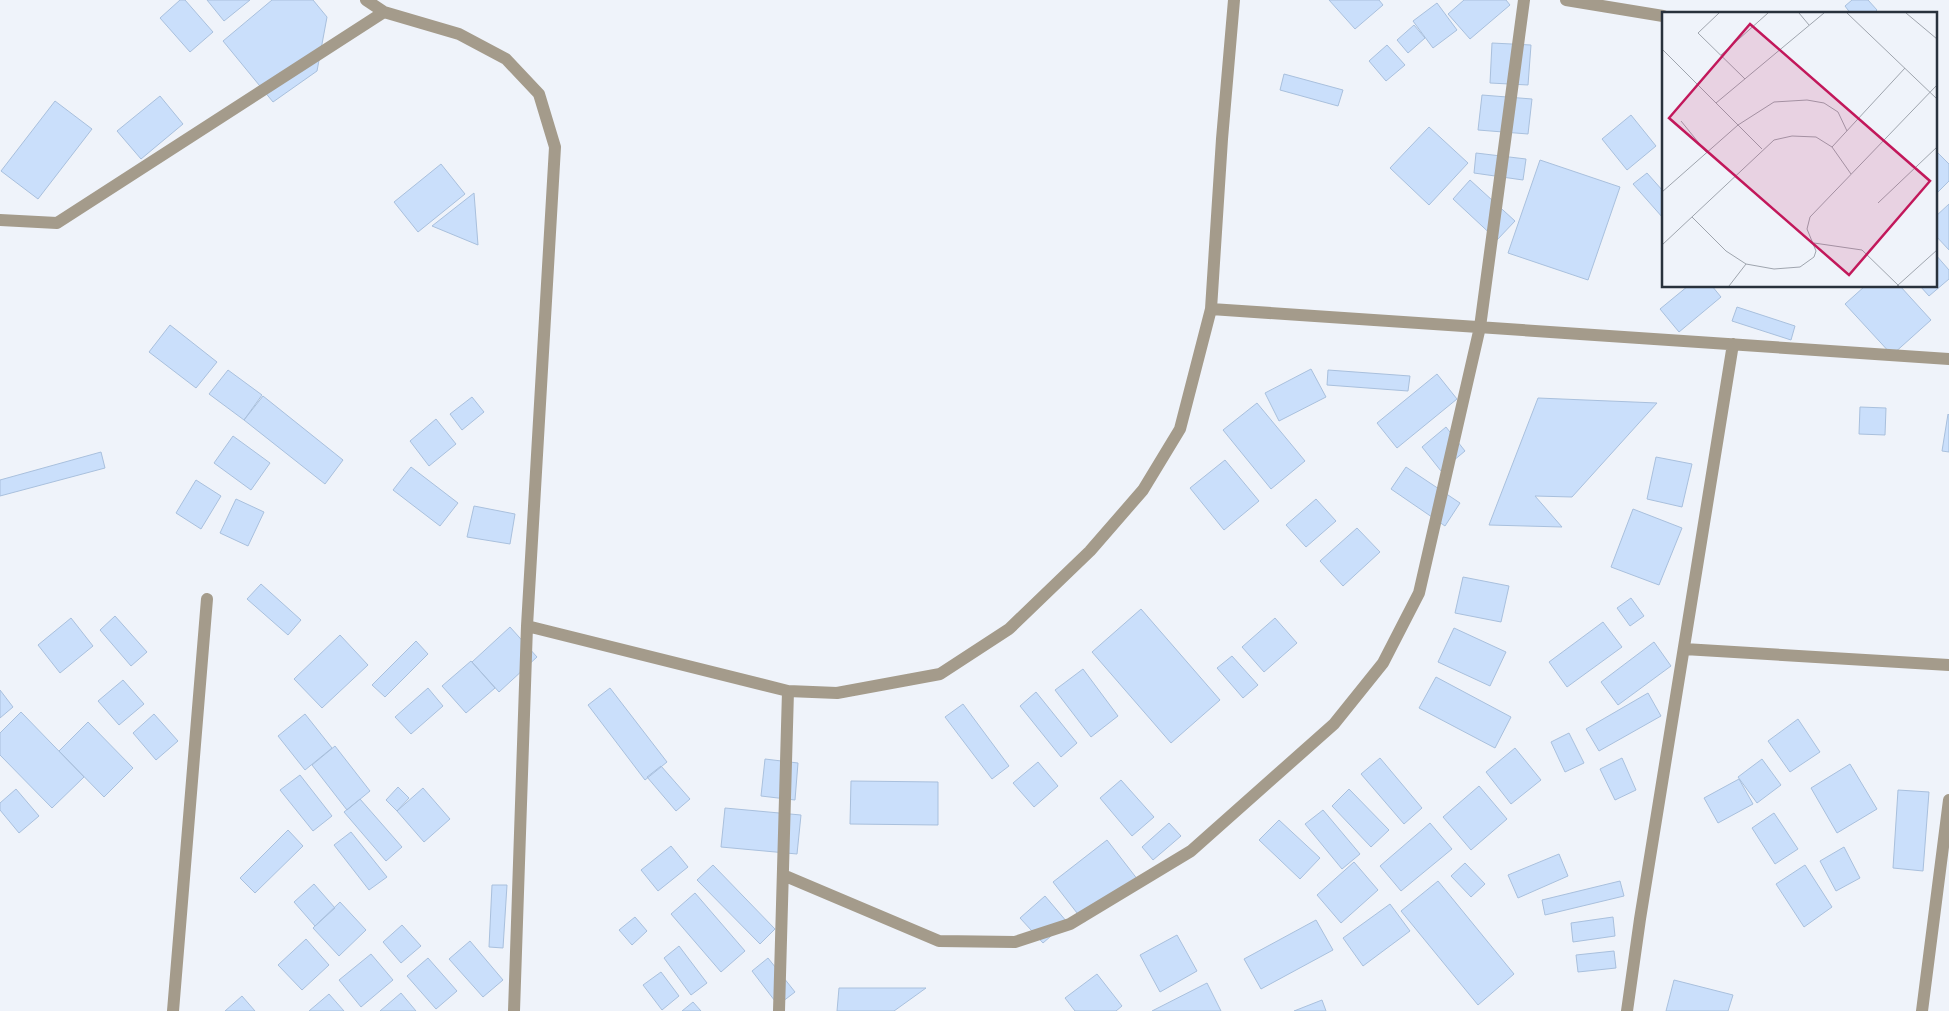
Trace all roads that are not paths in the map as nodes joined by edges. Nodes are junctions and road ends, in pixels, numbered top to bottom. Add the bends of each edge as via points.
1 (366, 0) edge
2 (1234, 0) edge
3 (1524, 0) edge
4 (1566, 0) edge
5 (384, 12) junction
6 (1662, 16) edge
7 (0, 220) edge
8 (1211, 308) junction
9 (1480, 326) junction
10 (1733, 344) junction
11 (1949, 359) edge
12 (207, 599) dead end
13 (527, 626) junction
14 (1684, 649) junction
15 (1949, 666) edge
16 (788, 691) junction
17 (1949, 800) edge
18 (783, 875) junction
19 (173, 1011) edge
20 (514, 1011) edge
21 (779, 1011) edge
22 (1627, 1011) edge
23 (1922, 1011) edge

1 - 5 street
2 - 8 street
3 - 9 street
4 - 6 street
5 - 7 street via 57,223
5 - 13 street via 459,34 506,59 539,94 555,147
8 - 9 street
8 - 16 street via 1180,429 1143,490 1090,551 1009,629 940,674 837,693
9 - 10 street
9 - 18 street via 1419,593 1383,663 1334,724 1191,851 1070,924 1015,942 939,941
10 - 11 street
10 - 14 street
12 - 19 street
13 - 16 street
13 - 20 street
14 - 15 street
14 - 22 street
16 - 18 street
17 - 23 street
18 - 21 street

